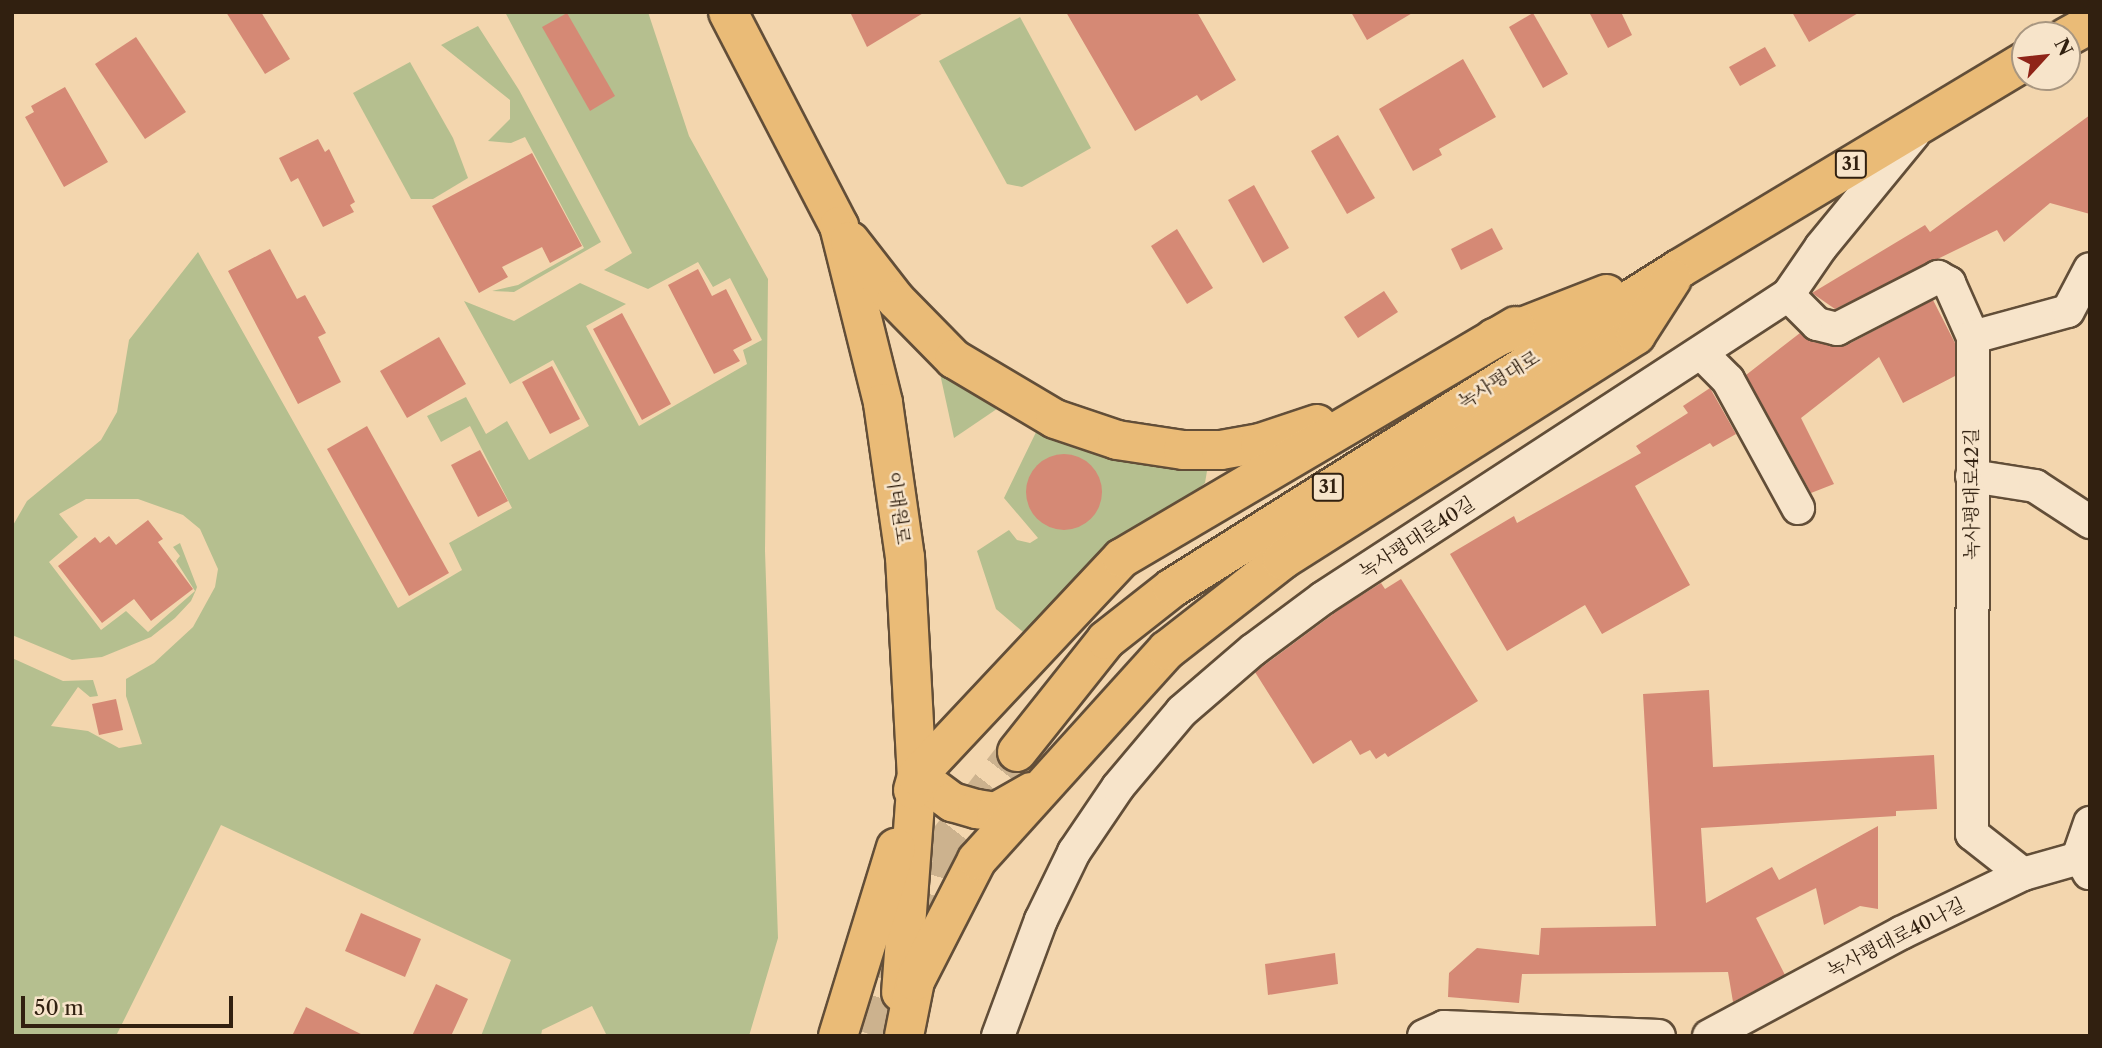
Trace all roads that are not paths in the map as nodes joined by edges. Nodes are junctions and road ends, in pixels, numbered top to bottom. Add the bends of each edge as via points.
1 (728, 12) edge
2 (2011, 69) edge
3 (1927, 117) junction
4 (839, 226) junction
5 (1678, 269) junction
6 (2090, 269) edge
7 (1788, 295) junction
8 (1516, 326) junction
9 (1973, 337) junction
10 (1701, 353) junction
11 (1972, 476) junction
12 (1798, 508) dead end
13 (2090, 522) edge
14 (1017, 752) tunnel mouth
15 (918, 776) junction
16 (1041, 785) junction
17 (2090, 823) edge
18 (2086, 862) edge
19 (2023, 874) junction
20 (838, 1036) edge
21 (899, 1036) edge
22 (904, 1036) edge
23 (998, 1036) edge
24 (1424, 1036) edge
25 (1659, 1036) edge
26 (1709, 1036) edge

1 - 4 main road, 이태원로
2 - 3 main road, 녹사평대로 / 31
3 - 5 main road, 녹사평대로 / 31
3 - 7 street, 녹사평대로40길 via 1821,247
4 - 8 main road via 920,328 965,366 1055,419 1117,440 1152,446 1221,450 1301,431
4 - 15 main road, 이태원로 via 883,403 905,557
5 - 8 main road
5 - 14 main road, 녹사평대로 / 31 via 1305,500 1172,589 1106,640
5 - 16 main road via 1636,335 1282,560 1167,650
6 - 9 street via 2068,311
7 - 9 street, 녹사평대로42길 via 1817,324 1838,329 1938,277 1949,283
7 - 10 street, 녹사평대로40길
8 - 15 main road via 1122,558
9 - 11 street, 녹사평대로42길
10 - 12 street via 1728,380
10 - 23 street, 녹사평대로40길 via 1323,598 1182,711 1118,787 1074,852 1041,920
11 - 13 street via 2035,485
11 - 19 street, 녹사평대로42길 via 1972,834
15 - 16 main road via 952,802 996,812
15 - 20 main road
15 - 21 main road, 이태원로
16 - 22 main road via 977,860 951,907 915,981
17 - 18 street
18 - 19 street, 녹사평대로40나길
19 - 26 street, 녹사평대로40나길
24 - 25 street via 1444,1027

